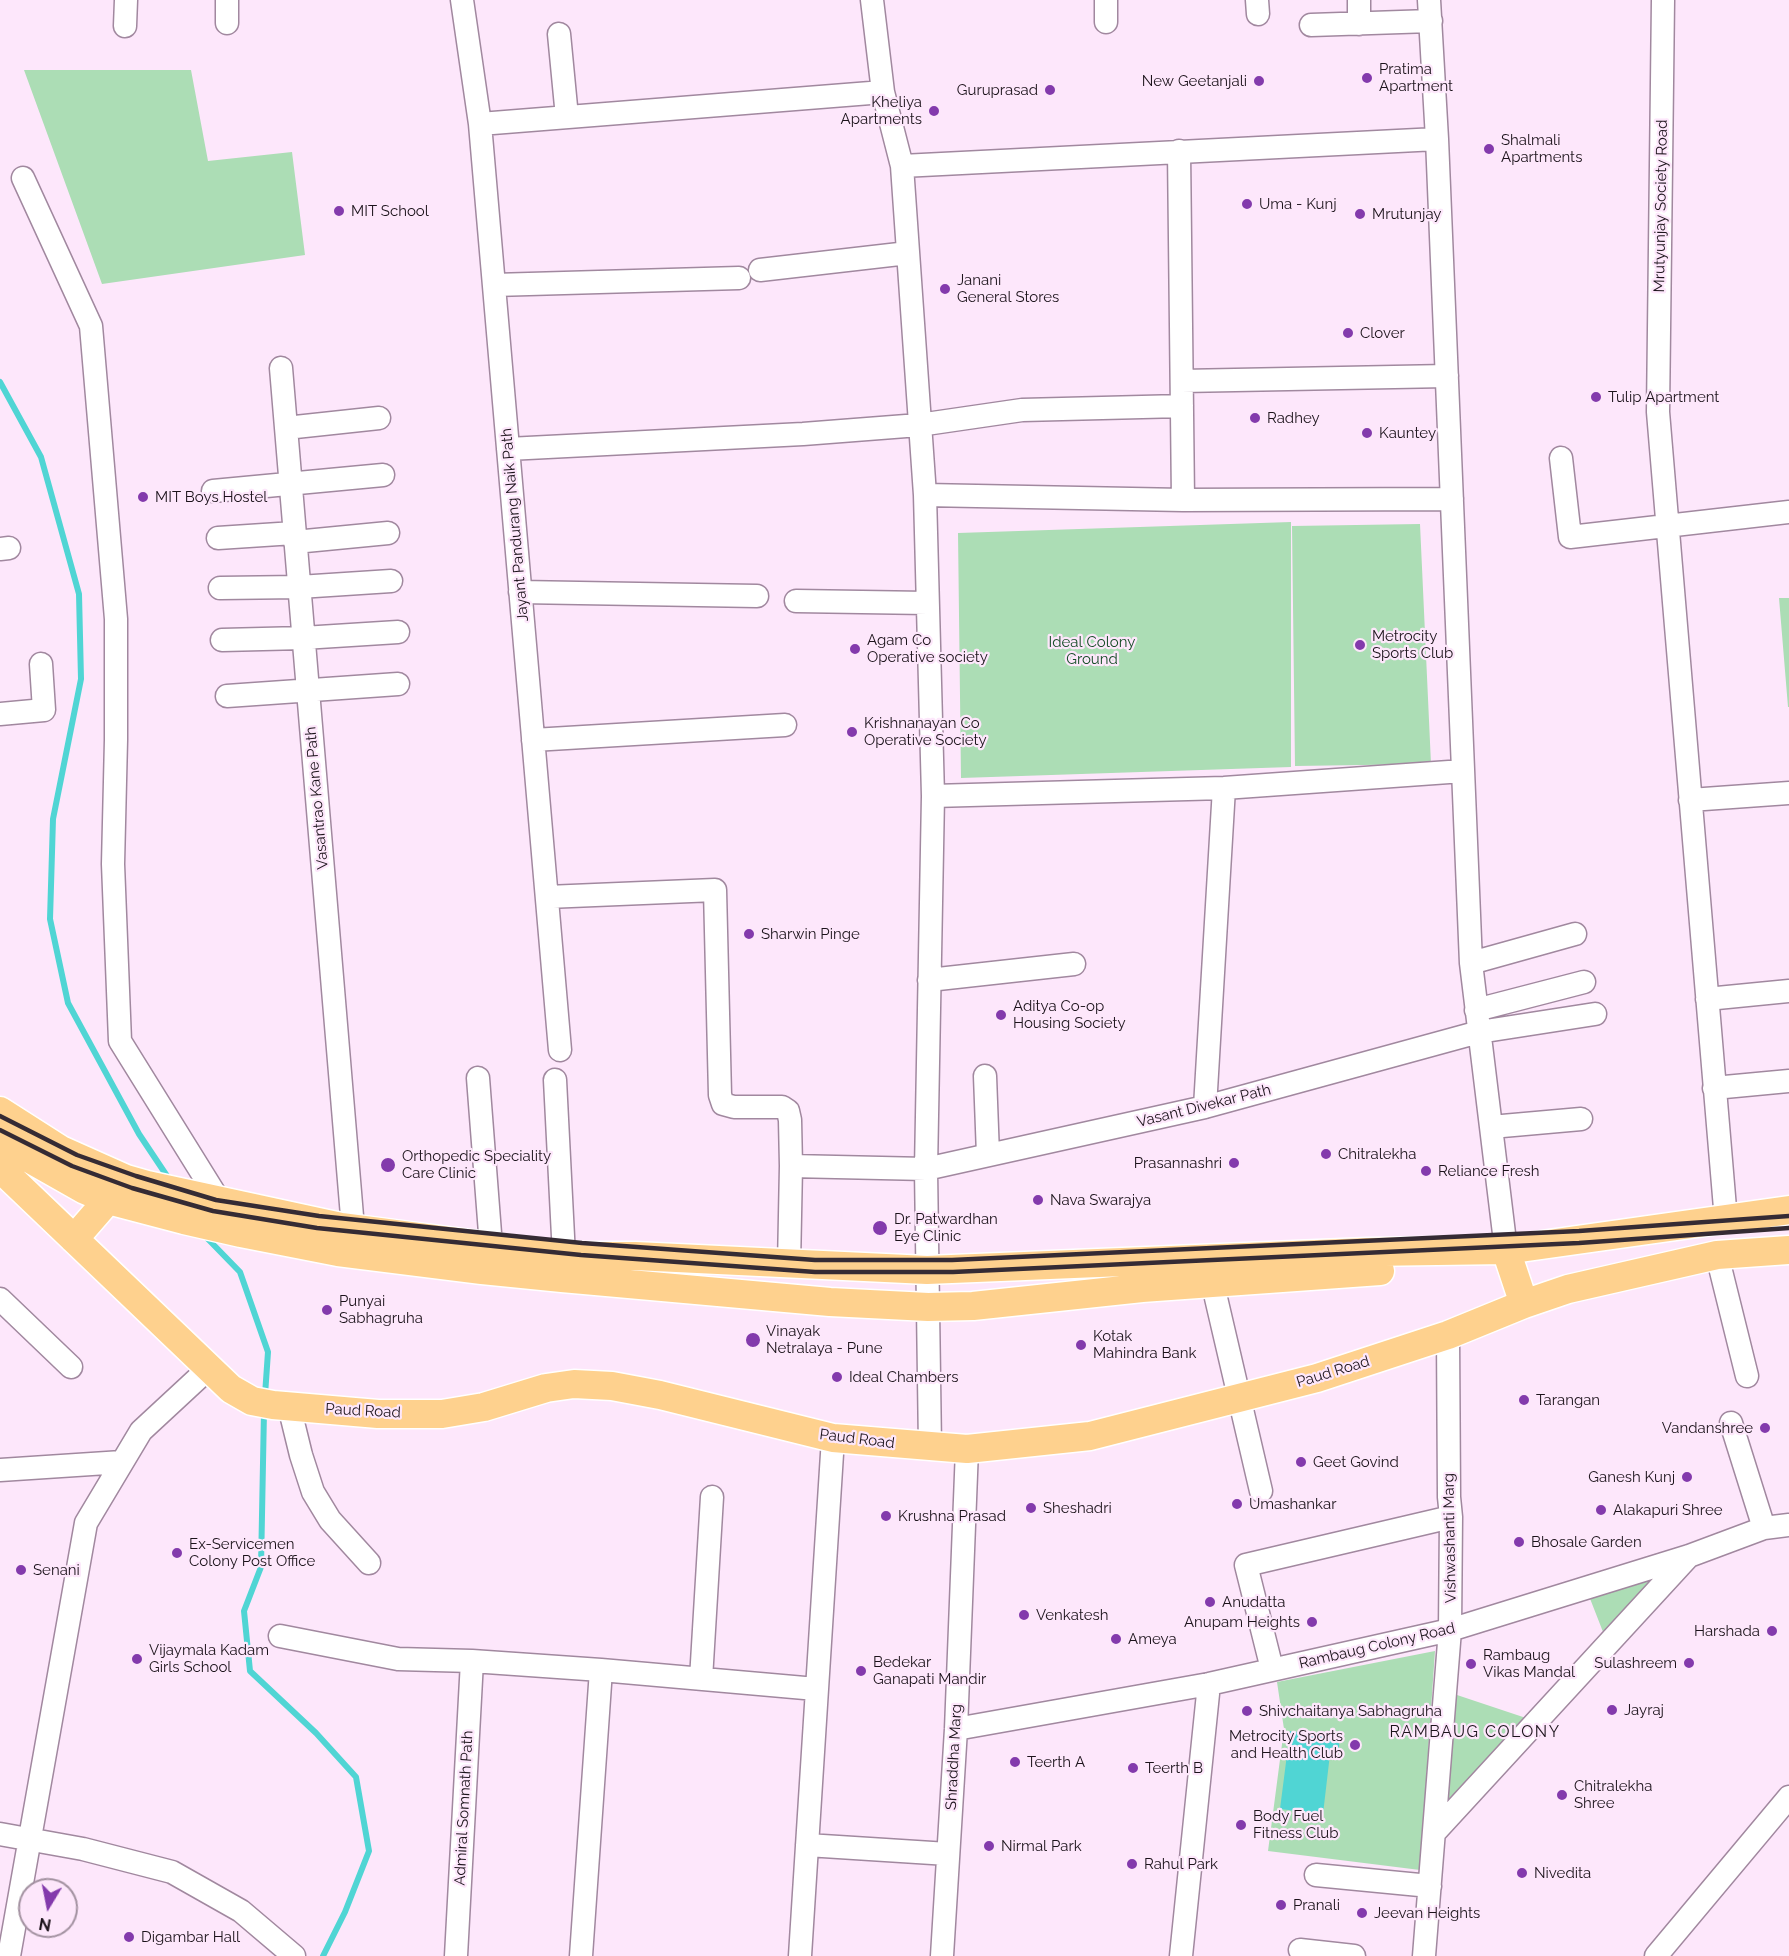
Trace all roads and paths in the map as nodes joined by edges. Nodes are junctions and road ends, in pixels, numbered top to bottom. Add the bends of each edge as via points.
1 (126, 0) edge
2 (227, 0) edge
3 (462, 0) edge
4 (872, 0) edge
5 (1359, 0) edge
6 (1664, 0) edge
7 (1430, 10) edge
8 (227, 22) dead end
9 (1359, 24) junction
10 (125, 26) dead end
11 (1311, 26) dead end
12 (559, 34) dead end
13 (883, 92) junction
14 (567, 117) junction
15 (480, 124) junction
16 (1437, 139) junction
17 (1179, 152) junction
18 (902, 166) junction
19 (23, 178) dead end
20 (908, 253) junction
21 (760, 270) dead end
22 (739, 279) dead end
23 (494, 285) junction
24 (281, 368) dead end
25 (1447, 376) junction
26 (1182, 381) junction
27 (1182, 406) junction
28 (380, 417) dead end
29 (919, 425) junction
30 (286, 428) junction
31 (508, 449) junction
32 (1561, 458) dead end
33 (382, 475) dead end
34 (290, 484) junction
35 (213, 491) dead end
36 (925, 495) junction
37 (1452, 499) junction
38 (1183, 500) junction
39 (1789, 512) edge
40 (1668, 527) junction
41 (388, 533) dead end
42 (218, 538) dead end
43 (295, 538) junction
44 (391, 581) dead end
45 (299, 587) junction
46 (219, 588) dead end
47 (520, 592) junction
48 (757, 596) dead end
49 (795, 601) dead end
50 (927, 603) junction
51 (398, 632) dead end
52 (303, 638) junction
53 (222, 640) dead end
54 (41, 664) dead end
55 (398, 684) dead end
56 (308, 691) junction
57 (227, 696) dead end
58 (0, 714) edge
59 (785, 725) dead end
60 (533, 740) junction
61 (1463, 771) junction
62 (1224, 789) junction
63 (1789, 793) edge
64 (933, 796) junction
65 (1690, 800) junction
66 (547, 897) junction
67 (1575, 934) dead end
68 (1471, 963) junction
69 (1074, 964) dead end
70 (929, 980) junction
71 (1584, 982) dead end
72 (1789, 991) edge
73 (1707, 999) junction
74 (1595, 1014) dead end
75 (1478, 1021) junction
76 (560, 1050) dead end
77 (985, 1076) dead end
78 (478, 1078) dead end
79 (555, 1080) dead end
80 (1789, 1081) edge
81 (1714, 1088) junction
82 (1205, 1107) junction
83 (0, 1111) edge
84 (1581, 1119) dead end
85 (1491, 1127) junction
86 (0, 1142) edge
87 (988, 1155) junction
88 (791, 1166) junction
89 (0, 1168) edge
90 (926, 1169) junction
91 (136, 1182) junction
92 (108, 1200) junction
93 (215, 1209) junction
94 (1789, 1210) edge
95 (1726, 1220) junction
96 (353, 1228) junction
97 (74, 1239) junction
98 (491, 1246) junction
99 (1789, 1250) edge
100 (1717, 1255) junction
101 (564, 1256) junction
102 (1509, 1258) junction
103 (789, 1265) junction
104 (927, 1270) junction
105 (1216, 1298) dead end
106 (0, 1299) edge
107 (1524, 1304) junction
108 (928, 1307) junction
109 (1448, 1335) junction
110 (71, 1367) dead end
111 (209, 1368) junction
112 (1747, 1376) dead end
113 (1238, 1398) junction
114 (271, 1404) junction
115 (1731, 1423) dead end
116 (833, 1438) junction
117 (930, 1447) junction
118 (967, 1449) junction
119 (122, 1462) junction
120 (0, 1470) edge
121 (1261, 1491) dead end
122 (712, 1497) dead end
123 (1451, 1517) junction
124 (1789, 1526) edge
125 (1764, 1528) junction
126 (1689, 1556) junction
127 (369, 1563) dead end
128 (1450, 1630) junction
129 (280, 1636) dead end
130 (472, 1661) junction
131 (601, 1670) junction
132 (1272, 1670) junction
133 (701, 1679) junction
134 (1209, 1684) junction
135 (816, 1689) junction
136 (956, 1729) junction
137 (1789, 1797) edge
138 (1434, 1833) junction
139 (0, 1834) edge
140 (29, 1838) junction
141 (807, 1845) junction
142 (948, 1854) junction
143 (1316, 1875) dead end
144 (1430, 1887) junction
145 (1300, 1950) dead end
146 (292, 1953) edge
147 (9, 1956) edge
148 (456, 1956) edge
149 (581, 1956) edge
150 (800, 1956) edge
151 (942, 1956) edge
152 (1181, 1956) edge
153 (1354, 1956) edge
154 (1424, 1956) edge
155 (1656, 1956) edge

1 - 10 street
2 - 8 street
3 - 15 street, Jayant Pandurang Naik Path
4 - 13 street
5 - 9 street
6 - 40 street, Mrutyunjay Society Road via 1658,412
7 - 9 street
7 - 16 street
9 - 11 street
12 - 14 street
13 - 14 street
13 - 18 street
14 - 15 street
15 - 23 street, Jayant Pandurang Naik Path
16 - 17 street
16 - 25 street
17 - 18 street
17 - 26 street
18 - 20 street
19 - 93 street via 91,326 116,619 113,864 120,1041
20 - 21 street
20 - 29 street
22 - 23 street
23 - 31 street, Jayant Pandurang Naik Path
24 - 30 street, Vasantrao Kane Path
25 - 26 street
25 - 37 street
26 - 27 street
27 - 29 street via 1022,410
27 - 38 street
28 - 30 street
29 - 31 street
29 - 36 street
30 - 34 street, Vasantrao Kane Path
31 - 47 street, Jayant Pandurang Naik Path
32 - 40 street via 1570,537
33 - 34 street
34 - 35 street
34 - 43 street, Vasantrao Kane Path
36 - 38 street
36 - 50 street
37 - 38 street
37 - 61 street
39 - 40 street
40 - 65 street, Mrutyunjay Society Road
41 - 43 street
42 - 43 street
43 - 45 street, Vasantrao Kane Path
44 - 45 street
45 - 46 street
45 - 52 street, Vasantrao Kane Path
47 - 48 street
47 - 60 street, Jayant Pandurang Naik Path
49 - 50 street
50 - 64 street
51 - 52 street
52 - 53 street
52 - 56 street, Vasantrao Kane Path
54 - 58 street via 44,710
55 - 56 street
56 - 57 street
56 - 96 street, Vasantrao Kane Path
59 - 60 street
60 - 66 street, Jayant Pandurang Naik Path
61 - 62 street
61 - 68 street
62 - 64 street
62 - 82 street
63 - 65 street
64 - 70 street
65 - 73 street, Mrutyunjay Society Road
66 - 76 street, Jayant Pandurang Naik Path
66 - 88 street via 715,890 720,1095 723,1104 734,1107 782,1107 788,1111
67 - 68 street
68 - 75 street
69 - 70 street
70 - 90 street
71 - 75 street
72 - 73 street
73 - 81 street, Mrutyunjay Society Road
74 - 75 street
75 - 82 street, Vasant Divekar Path
75 - 85 street
77 - 87 street
78 - 98 street
79 - 101 street
80 - 81 street
81 - 95 street, Mrutyunjay Society Road
82 - 87 street, Vasant Divekar Path
83 - 91 main road via 61,1150
84 - 85 street
85 - 102 street
86 - 92 main road
87 - 90 street, Vasant Divekar Path
88 - 90 street, Vasant Divekar Path
88 - 103 street
89 - 97 main road, Paud Road
90 - 104 street
91 - 92 main road
91 - 93 main road
92 - 93 main road via 184,1220
92 - 97 main road
93 - 96 main road
93 - 108 main road via 338,1252 482,1270 830,1302
94 - 95 main road
95 - 102 main road via 1620,1233
96 - 98 main road
97 - 111 main road, Paud Road
98 - 101 main road
99 - 100 main road, Paud Road
100 - 107 main road, Paud Road via 1568,1289
100 - 112 street
101 - 103 main road
102 - 104 main road via 1367,1252
102 - 107 main road
102 - 108 main road
103 - 104 main road
104 - 108 street
105 - 113 street
106 - 110 street
107 - 109 main road, Paud Road
108 - 117 street
109 - 113 main road, Paud Road via 1317,1378
109 - 123 street, Vishwashanti Marg
111 - 114 main road, Paud Road via 231,1389
111 - 119 street via 141,1431
113 - 118 main road, Paud Road via 1090,1436
113 - 121 street
114 - 116 main road, Paud Road via 378,1414 442,1414 574,1383 660,1395
114 - 127 street via 301,1455 314,1492 330,1520
115 - 125 street
116 - 117 main road, Paud Road
116 - 135 street
117 - 118 main road, Paud Road
118 - 136 street, Shraddha Marg
119 - 120 street
119 - 140 street via 86,1523
122 - 133 street
123 - 128 street, Vishwashanti Marg
123 - 132 street via 1246,1565
124 - 125 street, Rambaug Colony Road
125 - 126 street, Rambaug Colony Road
126 - 128 street, Rambaug Colony Road
126 - 138 street
128 - 132 street, Rambaug Colony Road
128 - 138 street, Vishwashanti Marg
129 - 130 street via 398,1659
130 - 131 street
130 - 148 street, Admiral Somnath Path
131 - 133 street
131 - 149 street
132 - 134 street, Rambaug Colony Road
133 - 135 street
134 - 136 street, Rambaug Colony Road
134 - 152 street
135 - 141 street
136 - 142 street, Shraddha Marg
137 - 155 street
138 - 144 street, Vishwashanti Marg
139 - 140 street
140 - 146 street via 172,1872 241,1911
140 - 147 street
141 - 142 street
141 - 150 street
142 - 151 street, Shraddha Marg
143 - 144 street
144 - 154 street, Vishwashanti Marg
145 - 153 street

